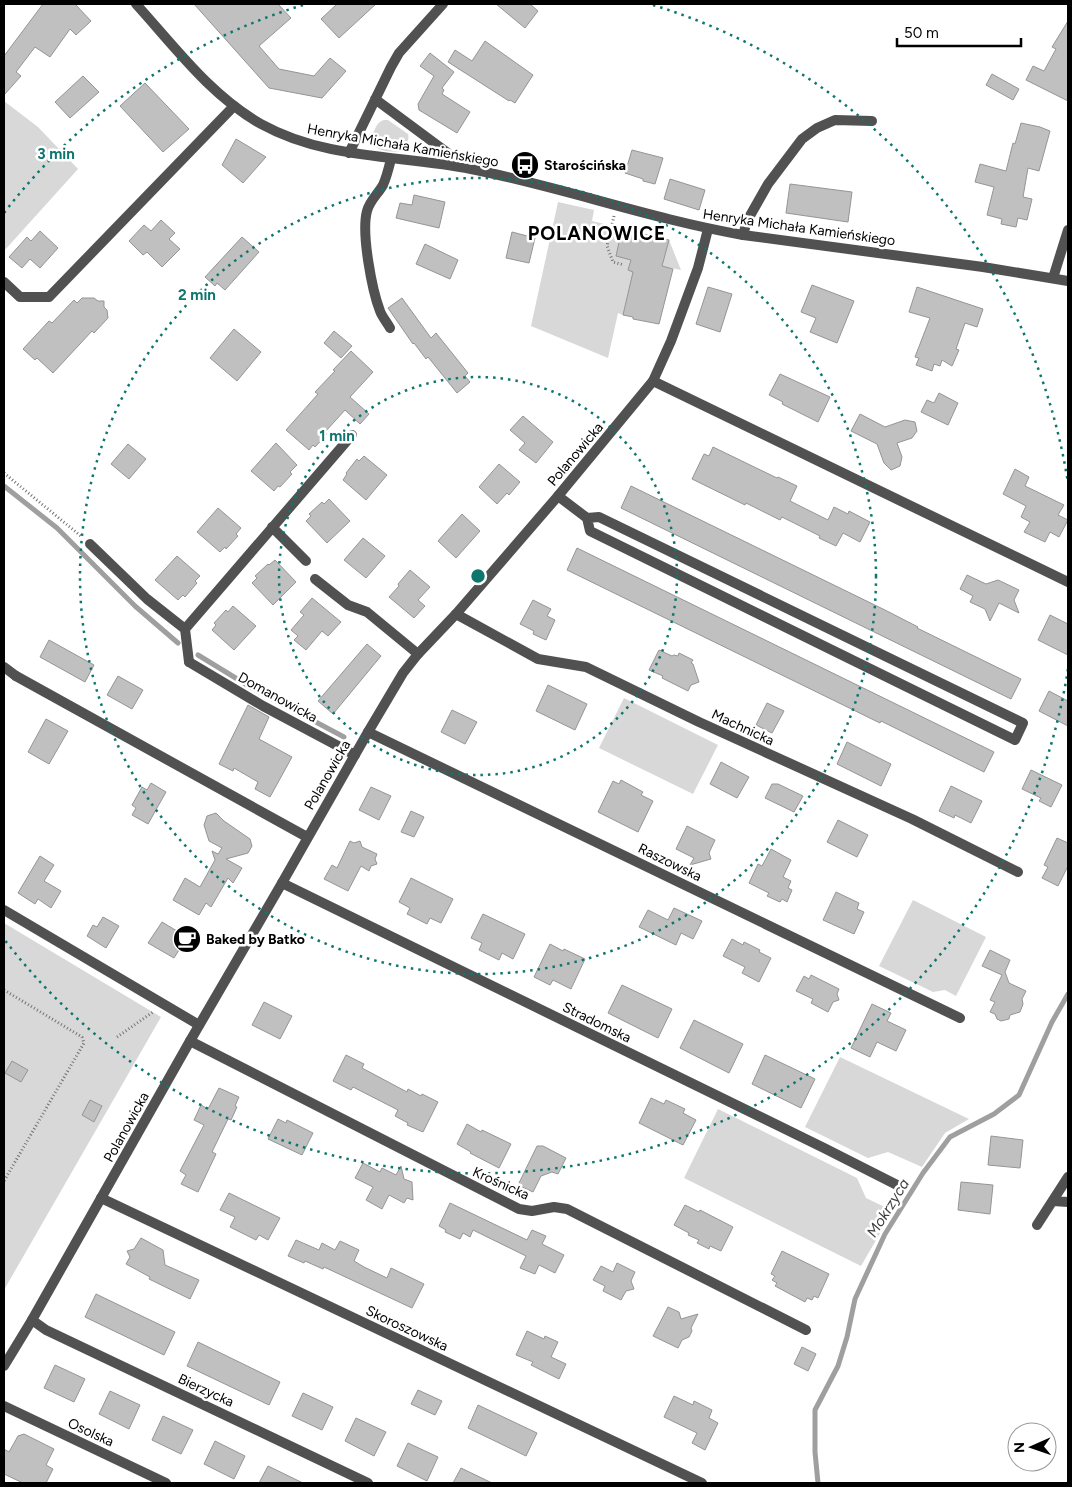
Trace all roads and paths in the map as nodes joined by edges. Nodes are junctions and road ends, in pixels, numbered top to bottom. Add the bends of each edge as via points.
1 (136, 4) edge
2 (443, 4) edge
3 (375, 99) junction
4 (234, 106) junction
5 (872, 122) dead end
6 (349, 153) junction
7 (391, 159) junction
8 (469, 168) junction
9 (614, 216) dead end
10 (708, 229) junction
11 (1068, 230) edge
12 (743, 235) junction
13 (624, 265) dead end
14 (1053, 278) junction
15 (1068, 281) edge
16 (4, 282) edge
17 (390, 328) dead end
18 (654, 381) junction
19 (352, 435) dead end
20 (4, 473) edge
21 (558, 496) junction
22 (587, 518) junction
23 (272, 527) junction
24 (90, 544) joint
25 (306, 561) dead end
26 (315, 579) dead end
27 (1068, 582) edge
28 (456, 614) junction
29 (185, 629) junction
30 (418, 654) junction
31 (4, 668) edge
32 (368, 732) junction
33 (355, 755) junction
34 (308, 836) junction
35 (1018, 872) dead end
36 (282, 883) junction
37 (4, 910) edge
38 (4, 990) edge
39 (162, 1002) junction
40 (960, 1018) dead end
41 (199, 1025) junction
42 (117, 1037) dead end
43 (190, 1041) junction
44 (1068, 1177) edge
45 (4, 1181) edge
46 (899, 1186) dead end
47 (101, 1198) junction
48 (1053, 1201) junction
49 (1068, 1202) edge
50 (1037, 1225) dead end
51 (32, 1320) junction
52 (806, 1330) dead end
53 (4, 1366) edge
54 (4, 1406) edge
55 (166, 1483) edge
56 (368, 1483) edge
57 (702, 1483) edge

1 - 4 street, Henryka Michała Kamieńskiego via 206,83
2 - 3 street via 399,53
3 - 6 street
3 - 8 street
4 - 6 street, Henryka Michała Kamieńskiego via 262,124 304,143
4 - 16 street via 48,297 20,297
5 - 12 street via 835,120 816,128 802,139 768,184 747,221
6 - 7 street, Henryka Michała Kamieńskiego
7 - 8 street, Henryka Michała Kamieńskiego
7 - 17 street via 387,176 367,212 365,230 374,292 380,313
8 - 10 street, Henryka Michała Kamieńskiego
9 - 13 path via 608,246 613,262
10 - 12 street, Henryka Michała Kamieńskiego
10 - 18 street, Polanowicka via 698,268
11 - 14 street
12 - 14 street, Henryka Michała Kamieńskiego
14 - 15 street, Henryka Michała Kamieńskiego
18 - 21 street, Polanowicka
18 - 27 street
19 - 23 street
20 - 24 path
21 - 22 street
21 - 28 street, Polanowicka
22 - 22 street via 590,530 1015,740 1023,723 599,517
23 - 25 street
23 - 29 street
24 - 29 street via 147,599
26 - 30 street via 348,606 367,612
28 - 30 street, Polanowicka
28 - 35 street, Machnicka via 538,659 586,667
29 - 33 street, Domanowicka via 189,662
30 - 32 street, Polanowicka
31 - 34 street
32 - 33 street, Polanowicka
32 - 40 street, Raszowska
33 - 34 street, Polanowicka
34 - 36 street, Polanowicka
36 - 41 street, Polanowicka
36 - 46 street, Stradomska
37 - 39 street
38 - 45 path via 82,1037 84,1043
39 - 41 street
39 - 42 path via 156,1010
41 - 43 street, Polanowicka
43 - 47 street, Polanowicka
43 - 52 street, Krośnicka via 519,1209 567,1209
44 - 48 street
47 - 51 street, Polanowicka
47 - 57 street, Skoroszowska
48 - 49 street
48 - 50 street
51 - 53 street, Polanowicka
51 - 56 street, Bierzycka via 46,1330
54 - 55 street, Osolska

